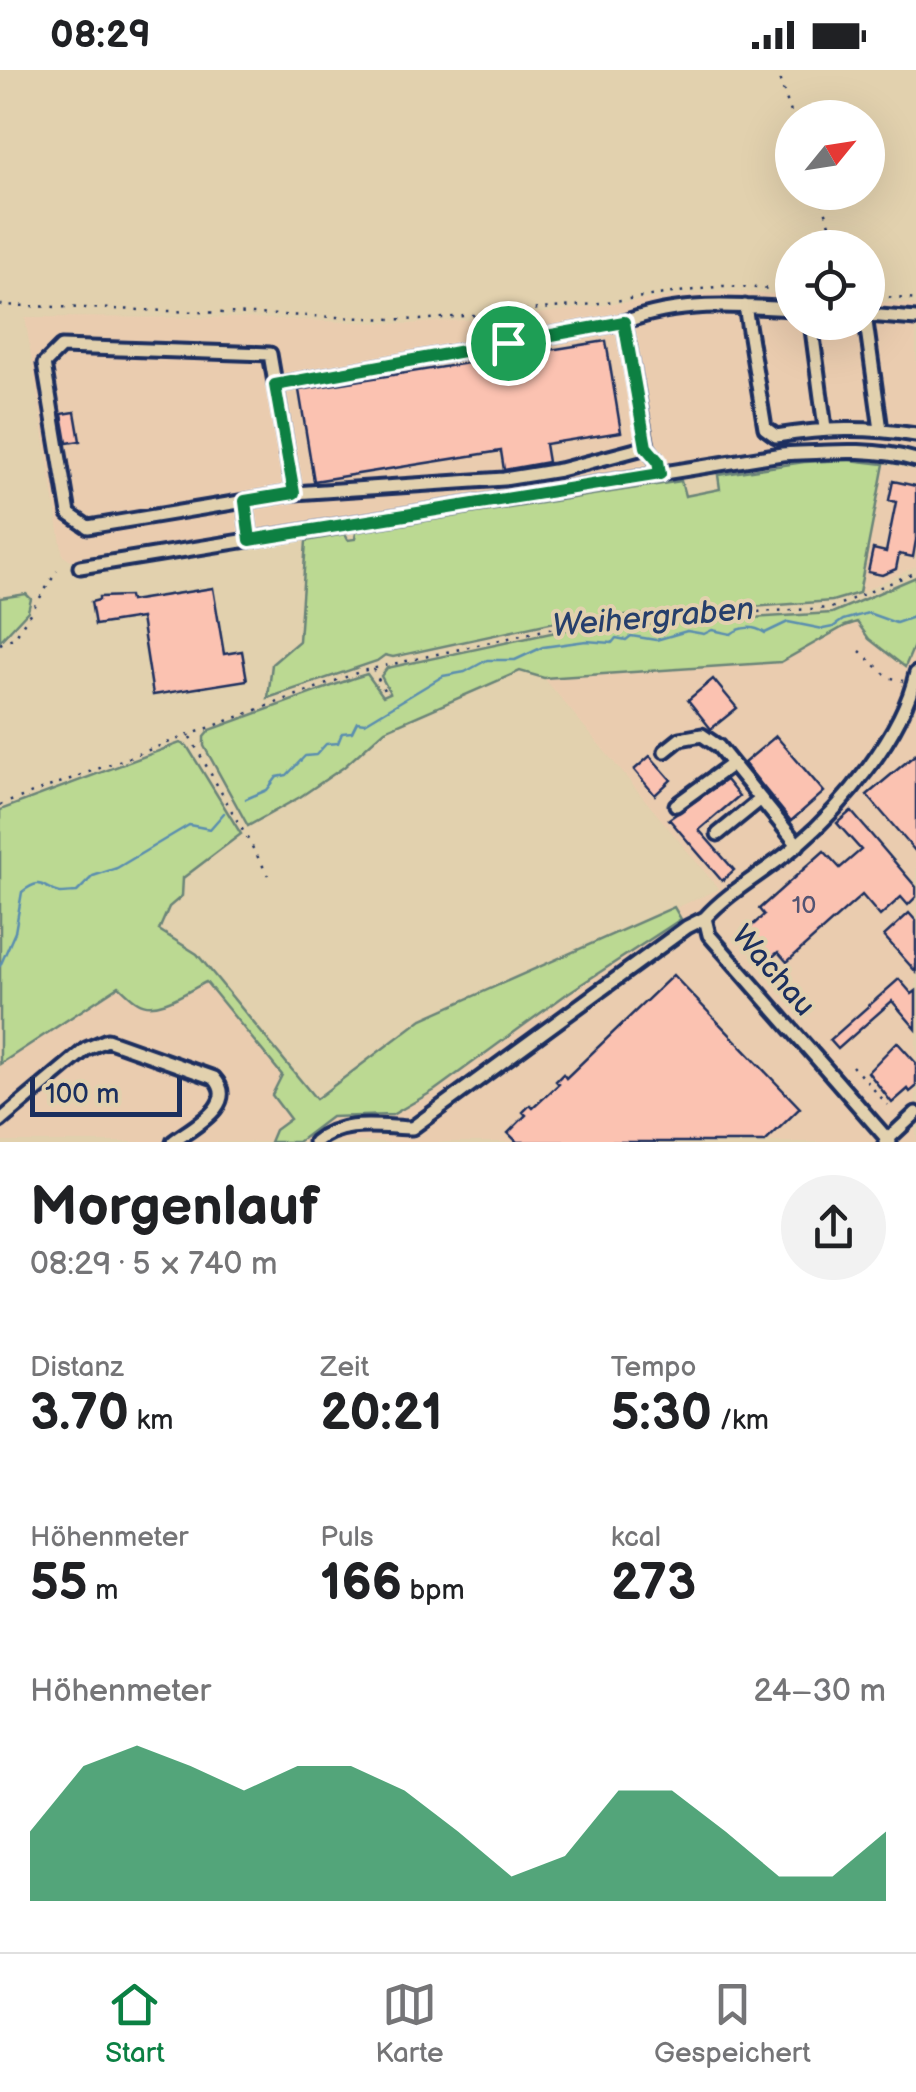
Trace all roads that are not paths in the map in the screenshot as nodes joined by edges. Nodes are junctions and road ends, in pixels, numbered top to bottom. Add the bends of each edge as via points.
1 (745, 306) junction
2 (775, 308) edge
3 (885, 316) edge
4 (916, 319) edge
5 (624, 322) junction
6 (813, 340) edge
7 (868, 340) edge
8 (275, 385) junction
9 (825, 428) junction
10 (881, 430) junction
11 (916, 435) edge
12 (646, 447) junction
13 (916, 460) edge
14 (660, 474) junction
15 (294, 493) junction
16 (245, 501) junction
17 (250, 540) junction
18 (80, 567) dead end
19 (915, 680) edge
20 (665, 751) dead end
21 (732, 764) junction
22 (761, 799) junction
23 (676, 806) dead end
24 (718, 834) dead end
25 (798, 845) junction
26 (705, 918) junction
27 (916, 1114) edge
28 (0, 1122) edge
29 (887, 1141) edge
30 (173, 1142) edge
31 (315, 1142) edge

1 - 2 street
1 - 5 street via 699,304
1 - 9 street via 765,428 776,436
3 - 4 street
5 - 8 street
5 - 12 street
6 - 9 street
7 - 10 street
8 - 15 street
8 - 16 street via 270,354 62,347 44,364 69,514 88,527
9 - 10 street
10 - 11 street
12 - 14 street
12 - 15 street via 504,478
13 - 14 street via 860,452 782,454
14 - 17 street
15 - 16 street
16 - 17 street
17 - 18 street
19 - 25 street, Wachau via 857,781
20 - 21 street via 702,735
21 - 22 street
21 - 23 street
22 - 24 street
22 - 25 street
25 - 26 street, Wachau
26 - 29 street, Wachau via 708,936
26 - 31 street via 412,1128 356,1126
27 - 29 street
28 - 30 street via 86,1049 107,1040 221,1085 218,1108

